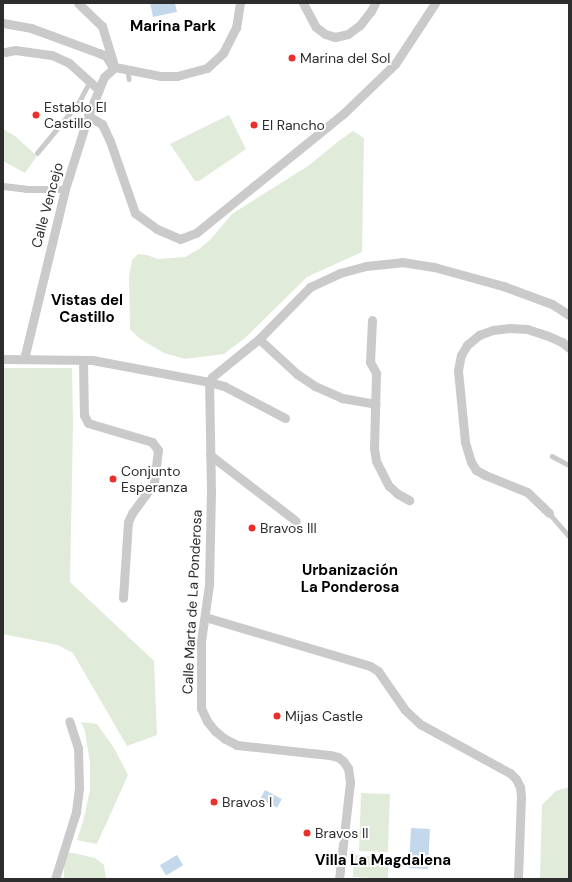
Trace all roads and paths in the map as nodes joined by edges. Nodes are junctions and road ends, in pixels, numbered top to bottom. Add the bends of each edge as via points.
1 (78, 3) edge
2 (240, 3) edge
3 (302, 3) edge
4 (375, 3) edge
5 (435, 3) edge
6 (3, 23) edge
7 (5, 52) dead end
8 (115, 66) junction
9 (128, 69) junction
10 (129, 78) dead end
11 (89, 82) junction
12 (99, 90) junction
13 (88, 116) junction
14 (37, 153) dead end
15 (3, 186) edge
16 (65, 189) junction
17 (569, 315) edge
18 (372, 320) dead end
19 (259, 339) junction
20 (569, 348) edge
21 (3, 359) edge
22 (24, 359) junction
23 (83, 360) junction
24 (209, 382) junction
25 (375, 404) junction
26 (285, 418) dead end
27 (210, 455) junction
28 (552, 456) dead end
29 (569, 465) edge
30 (409, 500) dead end
31 (549, 513) joint
32 (296, 521) dead end
33 (569, 536) edge
34 (123, 598) dead end
35 (205, 617) junction
36 (69, 721) dead end
37 (55, 879) edge
38 (338, 879) edge
39 (518, 879) edge

1 - 8 street via 102,26
2 - 9 street via 236,28 224,53 207,68 177,76 161,76
3 - 4 street via 316,27 325,34 335,36 348,34 360,25
5 - 13 street via 395,64 344,113 196,233 180,238 157,229 135,213 102,124
6 - 8 street via 31,28 106,56
7 - 11 street via 15,50 52,55 68,63
8 - 9 street
8 - 12 street, Calle Vencejo via 104,77
9 - 10 lane
11 - 12 street
11 - 14 lane via 79,102
12 - 13 street, Calle Vencejo
13 - 16 street, Calle Vencejo
15 - 16 street
16 - 22 street, Calle Vencejo
17 - 19 street via 552,304 462,274 418,263 385,263 340,273 316,284 300,296
18 - 25 street via 370,362 376,373
19 - 24 street
19 - 25 street via 296,374 315,386 342,398
20 - 31 street via 562,342 527,329 493,330 479,335 467,345 461,355 458,370 465,442 476,470 528,492
21 - 22 street
22 - 23 street
23 - 24 street
23 - 34 street via 84,415 88,423 152,442 158,450 154,483 128,522
24 - 26 street via 224,386
24 - 27 street, Calle Marta de La Ponderosa
25 - 30 street via 376,461 389,486
27 - 32 street
27 - 35 street, Calle Marta de La Ponderosa via 209,585
28 - 29 lane
31 - 33 lane
35 - 38 street, Calle Marta de La Ponderosa via 201,641 201,708 207,721 220,735 237,745 338,757 348,768 348,812
35 - 39 street via 370,666 378,671 411,717 420,724 516,778 521,797
36 - 37 street via 78,748 79,788 76,812

